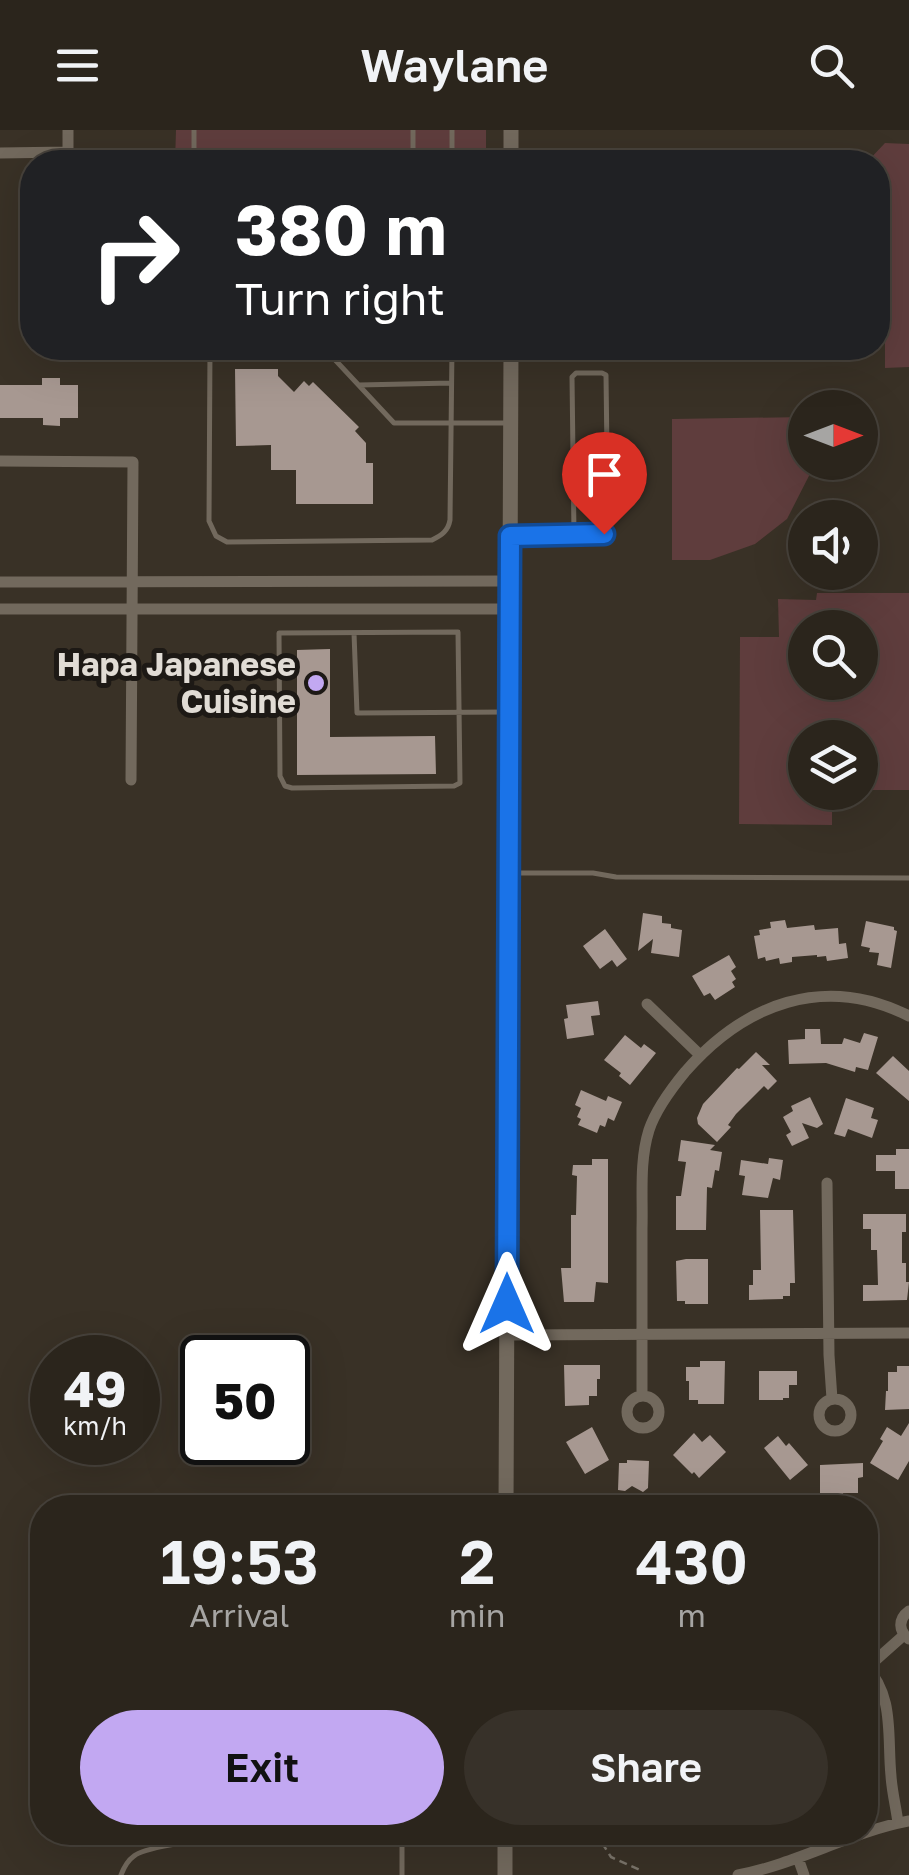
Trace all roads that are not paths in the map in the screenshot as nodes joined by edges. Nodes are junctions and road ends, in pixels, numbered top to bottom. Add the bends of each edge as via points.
1 (210, 360) edge
2 (335, 360) edge
3 (452, 360) edge
4 (510, 360) edge
5 (452, 383) junction
6 (357, 385) junction
7 (510, 423) junction
8 (451, 424) junction
9 (0, 461) edge
10 (574, 534) junction
11 (510, 536) junction
12 (510, 581) junction
13 (0, 582) edge
14 (132, 582) junction
15 (0, 609) edge
16 (510, 609) junction
17 (132, 610) junction
18 (354, 633) junction
19 (510, 712) junction
20 (460, 714) junction
21 (131, 780) dead end
22 (510, 874) junction
23 (909, 878) edge
24 (646, 1004) dead end
25 (909, 1016) edge
26 (700, 1054) junction
27 (828, 1182) dead end
28 (909, 1333) edge
29 (507, 1334) junction
30 (642, 1334) junction
31 (829, 1334) junction
32 (642, 1396) dead end
33 (832, 1399) dead end
34 (506, 1495) edge
35 (909, 1611) edge
36 (906, 1637) edge
37 (878, 1657) edge
38 (878, 1681) edge
39 (904, 1822) edge
40 (878, 1831) edge
41 (174, 1845) edge
42 (402, 1845) edge
43 (505, 1845) edge
44 (836, 1845) edge
45 (798, 1858) junction
46 (121, 1875) edge
47 (402, 1875) edge
48 (505, 1875) edge
49 (738, 1875) edge
50 (804, 1875) edge

1 - 8 lane via 208,521 227,542 432,540 450,520
2 - 6 lane
3 - 5 lane
4 - 7 main road
5 - 6 lane
5 - 8 lane
6 - 8 lane via 394,423
7 - 8 lane
7 - 11 main road
9 - 14 street via 133,462
10 - 10 lane via 608,530 602,373 572,378
10 - 11 lane
11 - 12 main road
12 - 14 street
12 - 16 main road
13 - 14 street
14 - 17 street
15 - 17 street
16 - 17 street
16 - 19 main road
17 - 21 street
18 - 20 lane via 356,713
18 - 20 lane via 458,632
18 - 20 lane via 279,633 280,776 286,786 460,784
19 - 20 lane
19 - 22 main road
22 - 23 lane
22 - 29 main road
24 - 26 street
25 - 26 street via 851,998 794,1000 738,1023
26 - 30 street via 662,1103 645,1148
27 - 31 street
28 - 31 street
29 - 30 street
29 - 34 main road
30 - 31 street
30 - 32 street
31 - 33 street
35 - 36 street via 900,1622
36 - 37 street
38 - 39 street via 888,1706 891,1776
39 - 40 street
41 - 46 lane via 136,1853
42 - 47 lane
43 - 48 main road
44 - 45 street
45 - 49 street
45 - 50 street

